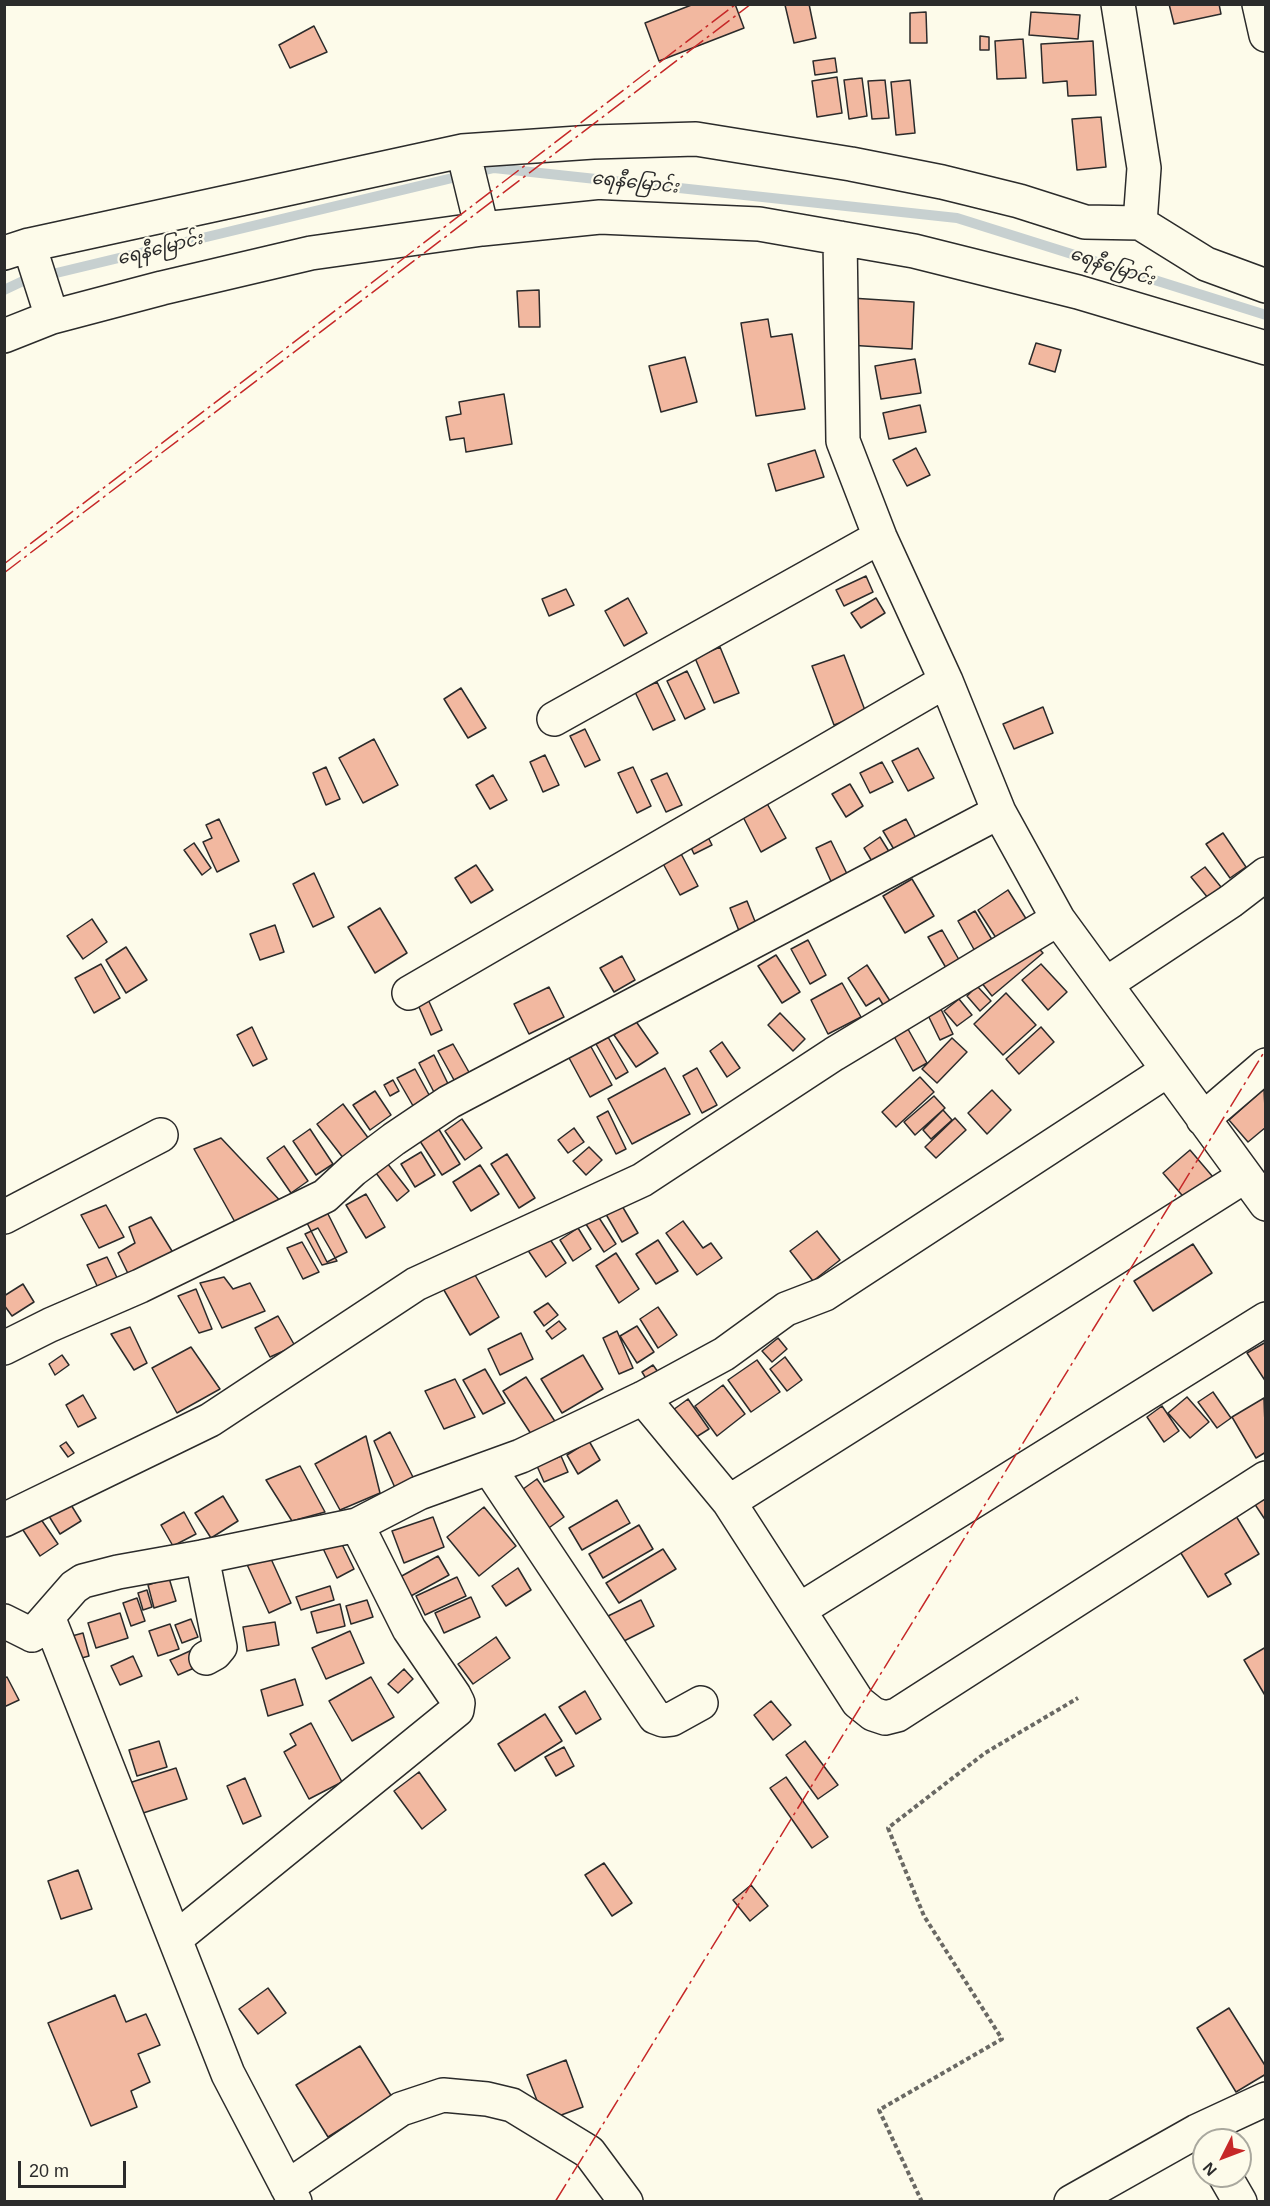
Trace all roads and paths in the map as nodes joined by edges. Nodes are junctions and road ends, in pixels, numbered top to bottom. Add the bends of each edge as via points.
1 (1118, 4) edge
2 (1259, 4) edge
3 (1266, 35) edge
4 (465, 159) dead end
5 (481, 223) junction
6 (1140, 223) junction
7 (840, 238) junction
8 (22, 251) edge
9 (1266, 286) edge
10 (50, 314) junction
11 (4, 336) edge
12 (1266, 348) edge
13 (880, 537) junction
14 (946, 681) junction
15 (554, 719) dead end
16 (999, 812) junction
17 (1266, 874) edge
18 (1058, 920) junction
19 (1106, 984) junction
20 (409, 993) dead end
21 (1266, 1065) edge
22 (1168, 1070) junction
23 (1203, 1119) junction
24 (162, 1135) dead end
25 (1245, 1176) junction
26 (1266, 1204) edge
27 (4, 1217) edge
28 (1266, 1319) edge
29 (4, 1348) edge
30 (643, 1398) junction
31 (489, 1468) junction
32 (1266, 1478) edge
33 (729, 1502) junction
34 (4, 1520) edge
35 (357, 1525) junction
36 (202, 1557) junction
37 (798, 1610) junction
38 (18, 1628) edge
39 (206, 1658) dead end
40 (1078, 1698) dead end
41 (701, 1703) dead end
42 (178, 1936) junction
43 (1266, 2099) edge
44 (1215, 2128) edge
45 (1192, 2141) edge
46 (1232, 2188) edge
47 (292, 2190) edge
48 (1075, 2201) edge
49 (626, 2202) edge
50 (922, 2202) edge
51 (1240, 2202) edge

1 - 6 street via 1144,168
2 - 3 street
4 - 5 street
5 - 7 street via 600,217 759,224
5 - 10 street via 310,253
6 - 8 street via 1084,222 942,182 696,139 462,151
6 - 9 street via 1206,264
7 - 12 street via 914,251 1078,292
7 - 13 street via 843,441
8 - 10 street
10 - 11 street
13 - 14 street
13 - 15 street
14 - 16 street
14 - 20 street
16 - 18 street
16 - 29 street via 449,1102 353,1170 325,1196
17 - 19 street
18 - 19 street
18 - 34 street via 834,1054 642,1180 416,1284 210,1420
19 - 22 street
21 - 23 street
22 - 23 street
22 - 30 street via 825,1294 786,1309 724,1354
23 - 25 street
24 - 27 street
25 - 26 street
25 - 33 street
28 - 37 street
30 - 31 street
30 - 33 street
31 - 35 street via 419,1493
31 - 41 street via 655,1717 672,1719
32 - 37 street via 897,1715 885,1718 873,1714 858,1702
33 - 37 street
35 - 36 street
35 - 42 street via 409,1629 454,1695 457,1710
36 - 38 street via 83,1581 65,1598
36 - 39 street via 220,1647
38 - 42 street via 51,1624
40 - 50 path via 985,1753 888,1828 924,1916 1002,2039 879,2110
42 - 47 street via 228,2074
43 - 44 street
45 - 48 street
46 - 51 street
47 - 49 street via 335,2154 401,2109 443,2095 512,2105 589,2152

